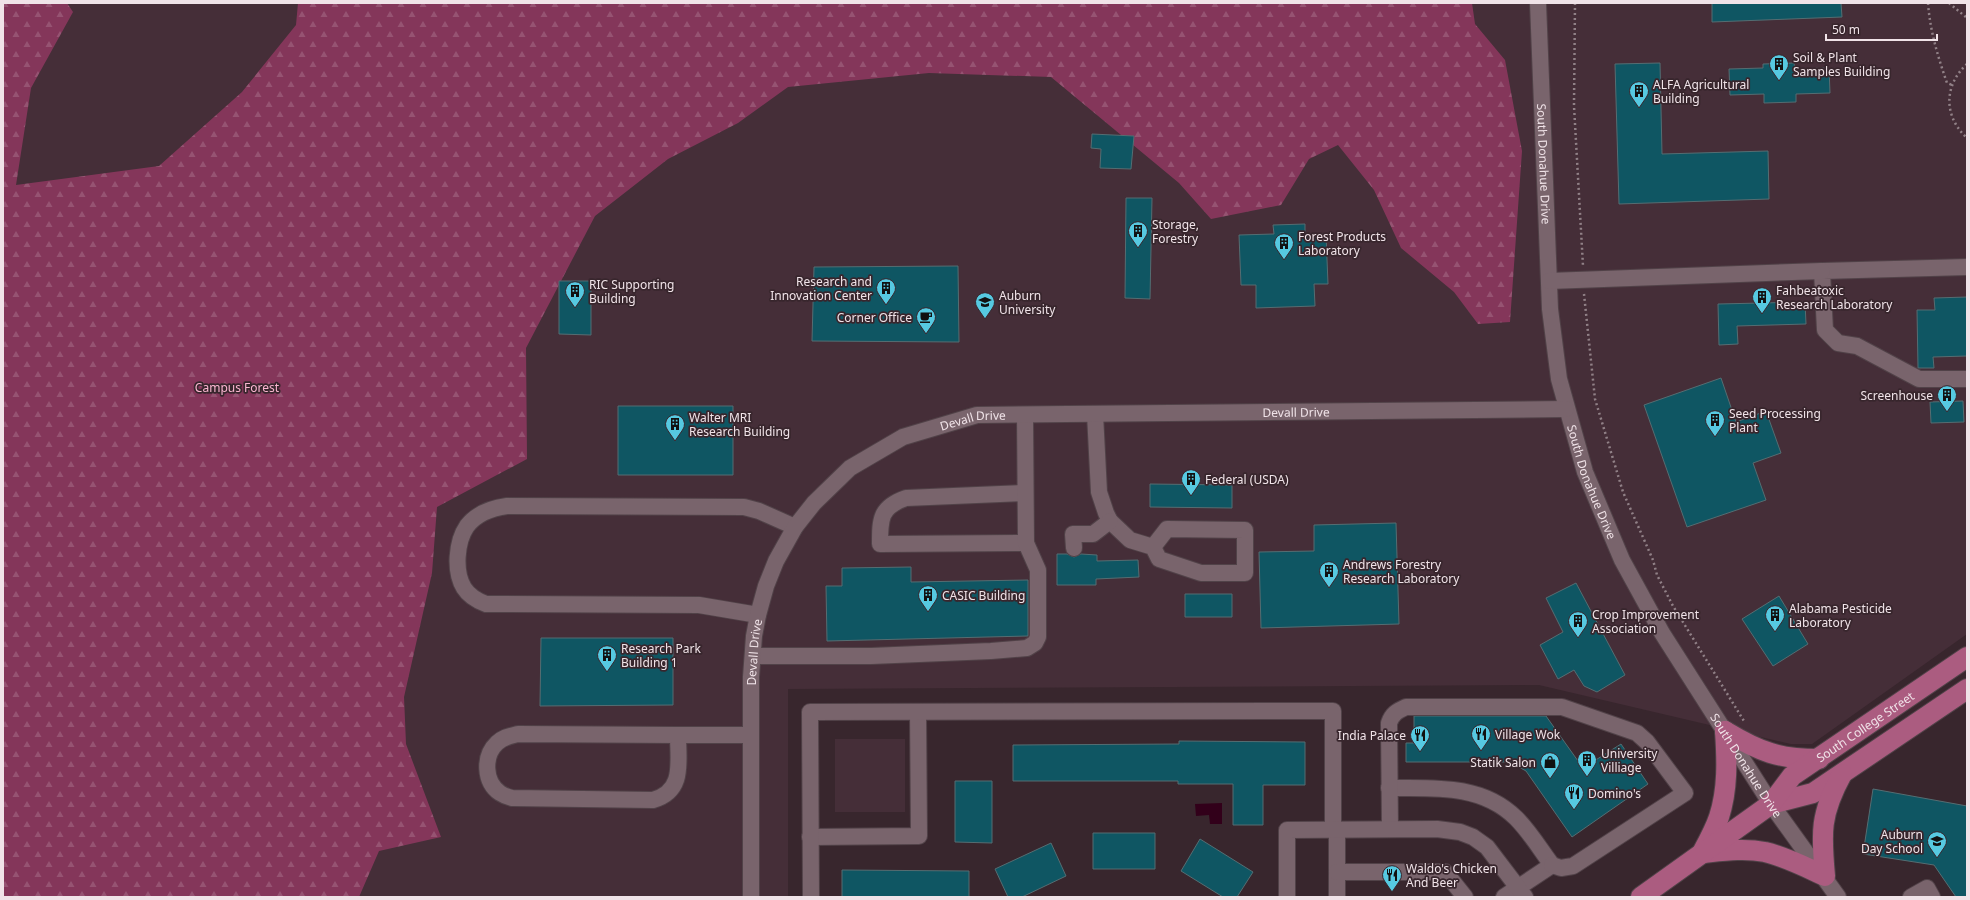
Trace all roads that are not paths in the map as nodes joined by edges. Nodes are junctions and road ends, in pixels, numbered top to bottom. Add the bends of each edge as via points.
1 (1538, 3) edge
2 (1967, 267) edge
3 (1822, 271) junction
4 (1549, 281) junction
5 (1967, 379) edge
6 (1566, 408) junction
7 (1096, 414) junction
8 (1025, 415) junction
9 (1025, 493) junction
10 (1110, 521) junction
11 (795, 527) junction
12 (1026, 543) junction
13 (1152, 546) junction
14 (1074, 548) dead end
15 (758, 615) junction
16 (753, 656) junction
17 (1967, 657) edge
18 (1967, 690) edge
19 (918, 712) junction
20 (1725, 731) junction
21 (678, 735) junction
22 (751, 735) junction
23 (1819, 758) junction
24 (1842, 774) junction
25 (1390, 788) junction
26 (1772, 804) junction
27 (1390, 829) junction
28 (1335, 830) junction
29 (810, 837) junction
30 (1703, 853) junction
31 (1552, 865) junction
32 (1337, 872) junction
33 (1825, 876) junction
34 (1521, 894) edge
35 (1645, 896) edge
36 (751, 897) edge
37 (811, 897) edge
38 (1287, 897) edge
39 (1337, 897) edge
40 (1465, 897) edge
41 (1504, 897) edge
42 (1532, 897) edge
43 (1838, 897) edge
44 (1911, 897) edge
45 (1932, 897) edge

1 - 4 street, South Donahue Drive
2 - 3 street
3 - 4 street
3 - 5 street via 1825,330 1838,343 1857,346 1919,379
4 - 6 street, South Donahue Drive via 1554,348
6 - 7 street, Devall Drive
6 - 20 street, South Donahue Drive via 1595,497 1627,570 1662,633
7 - 8 street, Devall Drive
7 - 10 street via 1099,492
8 - 9 street
8 - 11 street, Devall Drive via 977,415 903,437 850,468 814,503
9 - 12 street
9 - 12 street via 906,498 894,502 884,512 880,525 880,544
10 - 13 street via 1130,540
10 - 14 street via 1093,534 1074,534
11 - 15 street, Devall Drive via 776,561
11 - 15 street via 759,510 744,507 507,506 489,510 477,517 468,526 460,543 460,581 471,596 486,604 699,605
12 - 16 street via 1038,570 1038,637 1035,643 1027,648 870,656
13 - 13 street via 1159,559 1201,572 1246,573 1245,530 1167,529
15 - 16 street, Devall Drive
16 - 22 street, Devall Drive
17 - 23 main road, South College Street
18 - 24 main road, South College Street
19 - 28 street via 1334,711
19 - 29 street via 810,712
19 - 29 street via 919,836
20 - 23 main road via 1752,747 1769,753 1783,757
20 - 26 street, South Donahue Drive
20 - 30 main road via 1725,796 1719,818
21 - 21 street via 676,784 666,795 653,800 512,798 500,793 492,784 487,772 487,761 494,747 507,736
21 - 22 street
22 - 36 street, Devall Drive
23 - 26 main road, South College Street via 1792,776
24 - 26 main road, South College Street via 1813,793
24 - 33 main road via 1831,794 1823,822
25 - 27 street
25 - 31 street via 1455,789 1472,792 1491,800 1527,829
25 - 31 street via 1389,723 1394,714 1406,707 1562,707 1637,733 1647,742 1685,793 1573,866 1562,868
26 - 30 main road, South College Street
26 - 33 street, South Donahue Drive
27 - 28 street
27 - 34 street via 1450,830 1473,837 1494,855
28 - 32 street
28 - 38 street via 1287,830
29 - 37 street
30 - 33 main road via 1745,850 1763,852
30 - 35 main road, South College Street
31 - 34 street
32 - 39 street
32 - 40 street via 1445,872
33 - 43 street, South Donahue Drive
34 - 41 street
34 - 42 street
44 - 45 street via 1927,888

